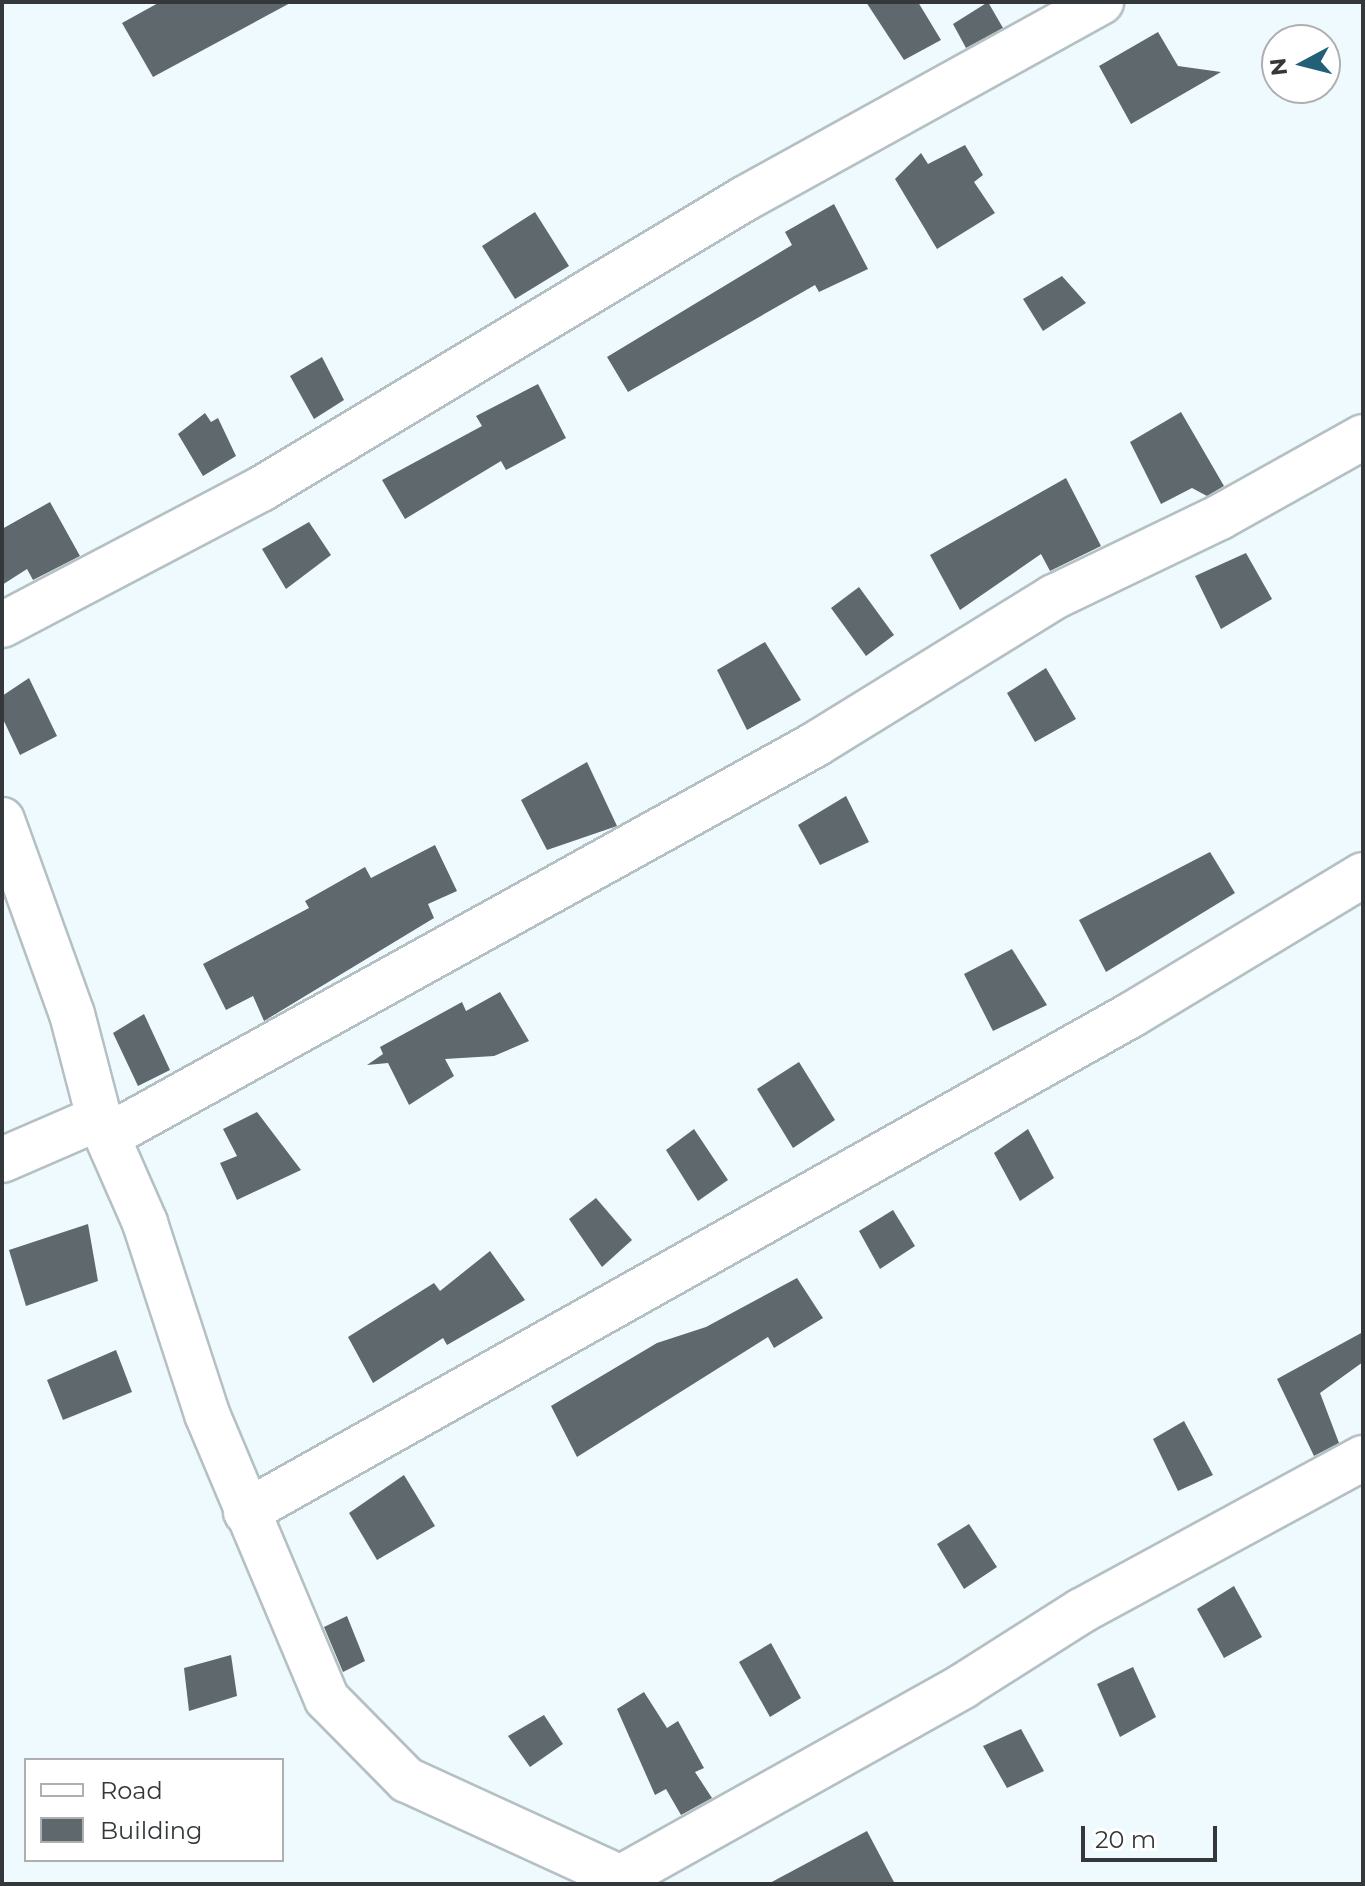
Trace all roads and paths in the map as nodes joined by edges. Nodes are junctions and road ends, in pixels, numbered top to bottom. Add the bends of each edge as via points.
1 (1101, 2) edge
2 (1363, 437) edge
3 (2, 625) edge
4 (2, 820) edge
5 (1363, 875) edge
6 (104, 1127) junction
7 (2, 1160) edge
8 (1363, 1458) edge
9 (246, 1512) junction
10 (627, 1881) edge

1 - 3 street via 744,199 261,489
2 - 6 street via 1054,597 816,744
4 - 6 street via 72,1014
5 - 9 street via 1131,1015
6 - 7 street
6 - 9 street
8 - 10 street via 1081,1611 914,1715
9 - 10 street via 327,1699 357,1735 407,1780

